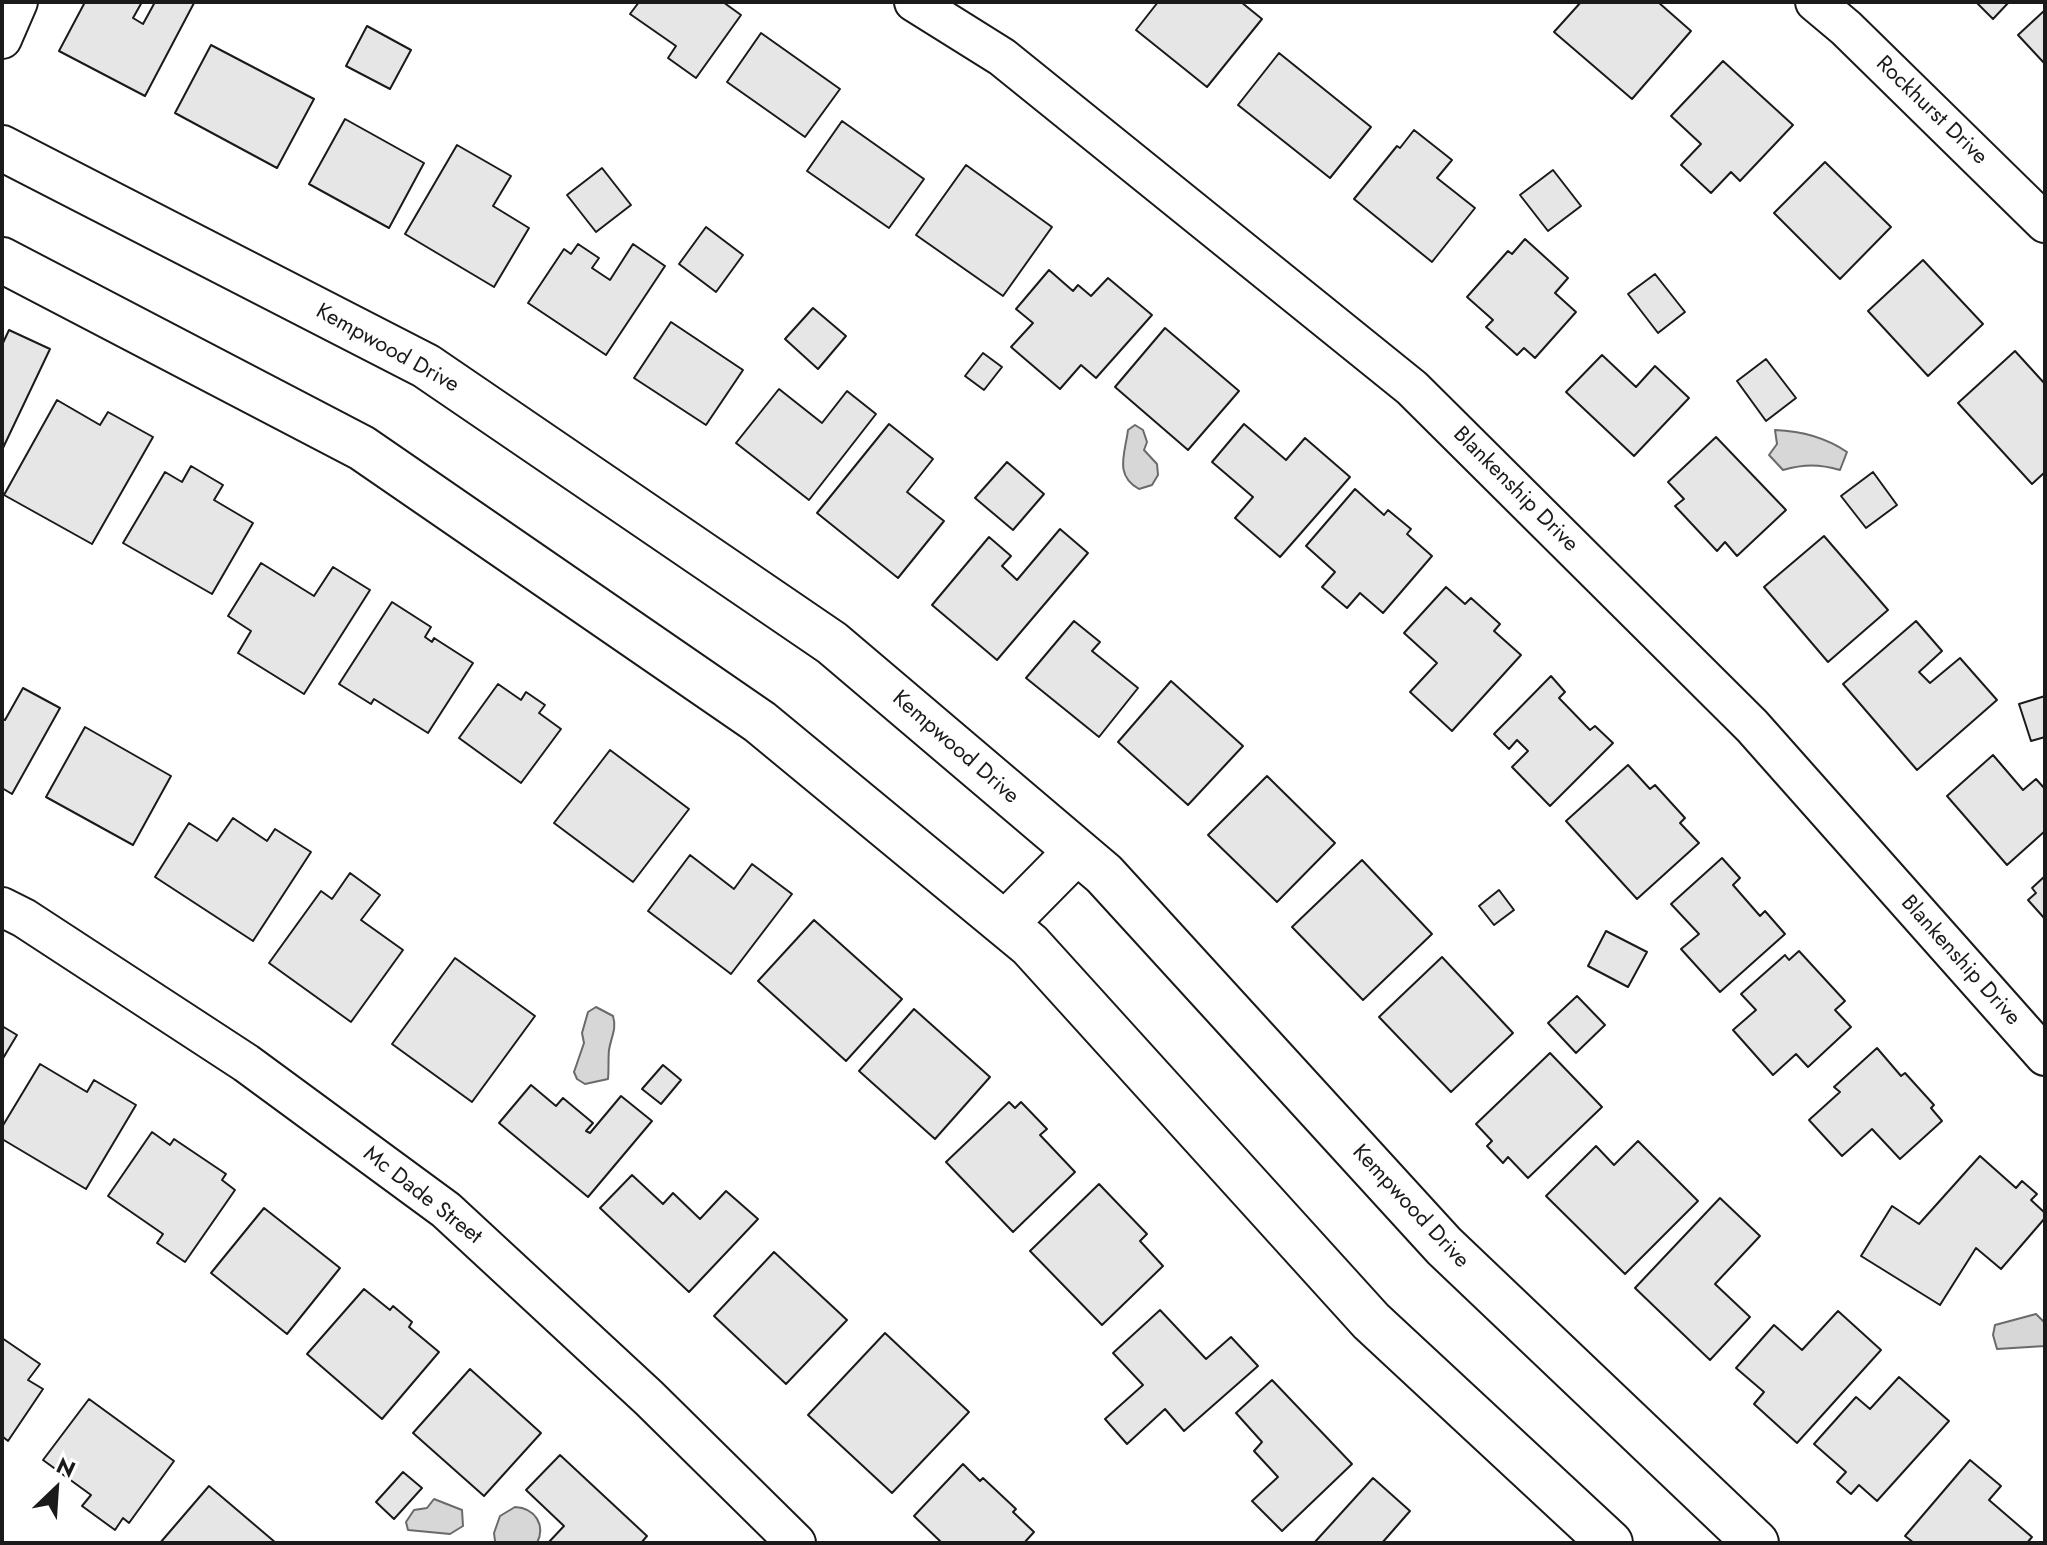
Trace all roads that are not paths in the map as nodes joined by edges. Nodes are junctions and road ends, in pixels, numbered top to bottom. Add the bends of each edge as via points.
1 (18, 2) edge
2 (914, 2) edge
3 (1815, 2) edge
4 (2, 39) edge
5 (2, 148) edge
6 (2045, 223) edge
7 (2, 260) edge
8 (1076, 852) junction
9 (2, 907) edge
10 (1005, 924) junction
11 (2045, 1056) edge
12 (796, 1543) edge
13 (1610, 1543) edge
14 (1756, 1543) edge

1 - 4 street
2 - 11 street, Blankenship Drive via 1002,57 1412,388 1752,726
3 - 6 street, Rockhurst Drive
5 - 8 main road, Kempwood Drive via 426,366 832,643
7 - 10 main road via 362,448 760,722
8 - 10 main road
8 - 14 main road, Kempwood Drive via 1104,874 1444,1246
9 - 12 street, Mc Dade Street via 246,1063 446,1210
10 - 13 main road via 1030,945 1371,1321

